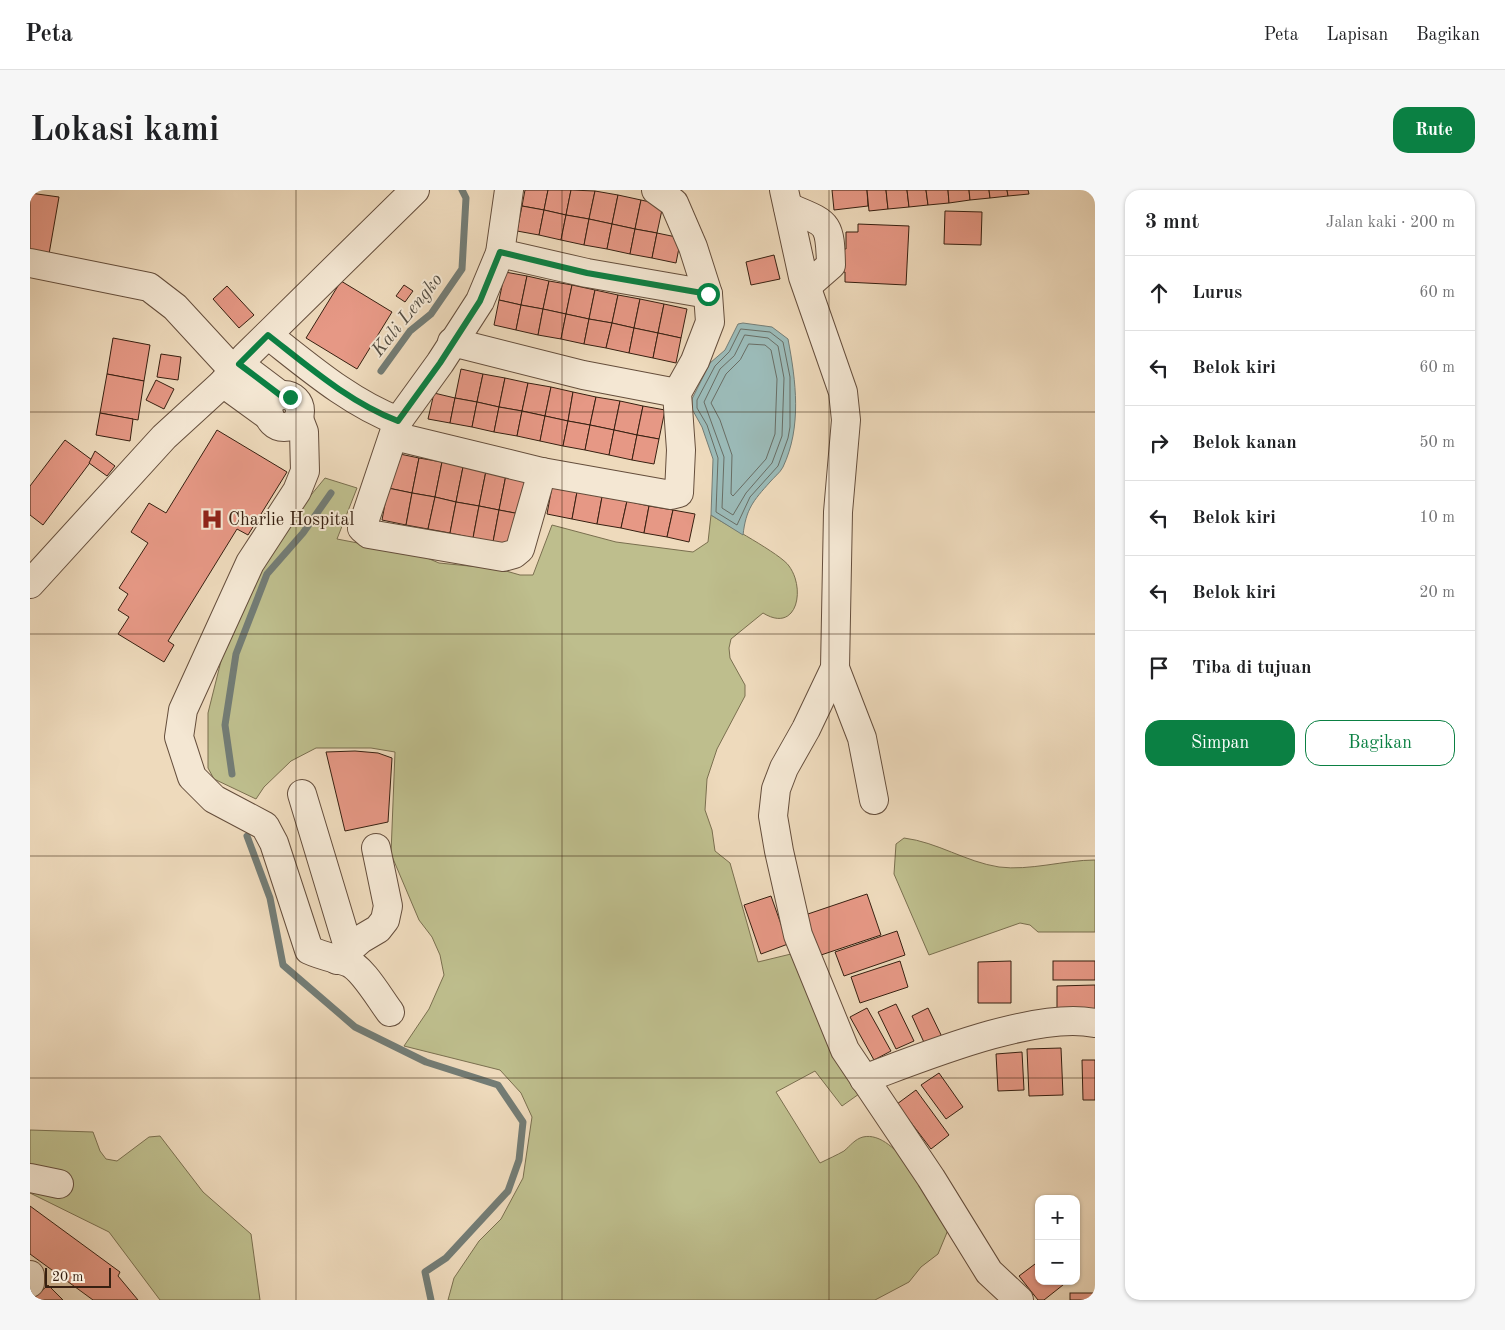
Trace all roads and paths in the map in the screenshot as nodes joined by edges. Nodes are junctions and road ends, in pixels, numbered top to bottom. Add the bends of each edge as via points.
1 (415, 190) edge
2 (509, 190) edge
3 (656, 190) edge
4 (786, 199) edge
5 (500, 252) junction
6 (30, 263) edge
7 (708, 294) junction
8 (268, 335) junction
9 (452, 342) junction
10 (232, 373) junction
11 (677, 393) junction
12 (389, 423) junction
13 (542, 472) junction
14 (30, 584) edge
15 (835, 668) junction
16 (302, 794) dead end
17 (874, 800) dead end
18 (376, 848) dead end
19 (343, 955) junction
20 (390, 1012) dead end
21 (1095, 1023) edge
22 (864, 1079) junction
23 (30, 1178) edge
24 (59, 1184) dead end
25 (30, 1275) edge
26 (30, 1283) edge
27 (1019, 1300) edge

1 - 8 street
2 - 5 street
3 - 7 street via 674,203
4 - 15 street via 807,286 844,392 846,420 838,512
5 - 7 street via 587,273
5 - 9 street via 480,301
6 - 10 street via 149,287 175,306
7 - 11 street via 710,322 695,361
8 - 10 street
8 - 12 street
9 - 11 street via 583,375
9 - 12 street
10 - 14 street via 164,438
10 - 19 street via 275,406 296,400 300,405 305,471 297,491 250,563 183,710 179,737 192,777 214,799 265,826 309,950
11 - 13 street via 681,450 679,492 671,495
12 - 13 street
12 - 13 street via 362,528 369,534 503,558 520,549
15 - 17 street via 862,738
15 - 22 street via 784,768 776,790 773,816 798,935 845,1050
16 - 19 street
18 - 19 street via 388,906 386,920
19 - 20 street
21 - 22 street via 1059,1021 1022,1028 948,1048
22 - 27 street via 989,1272
23 - 24 street
25 - 26 street

